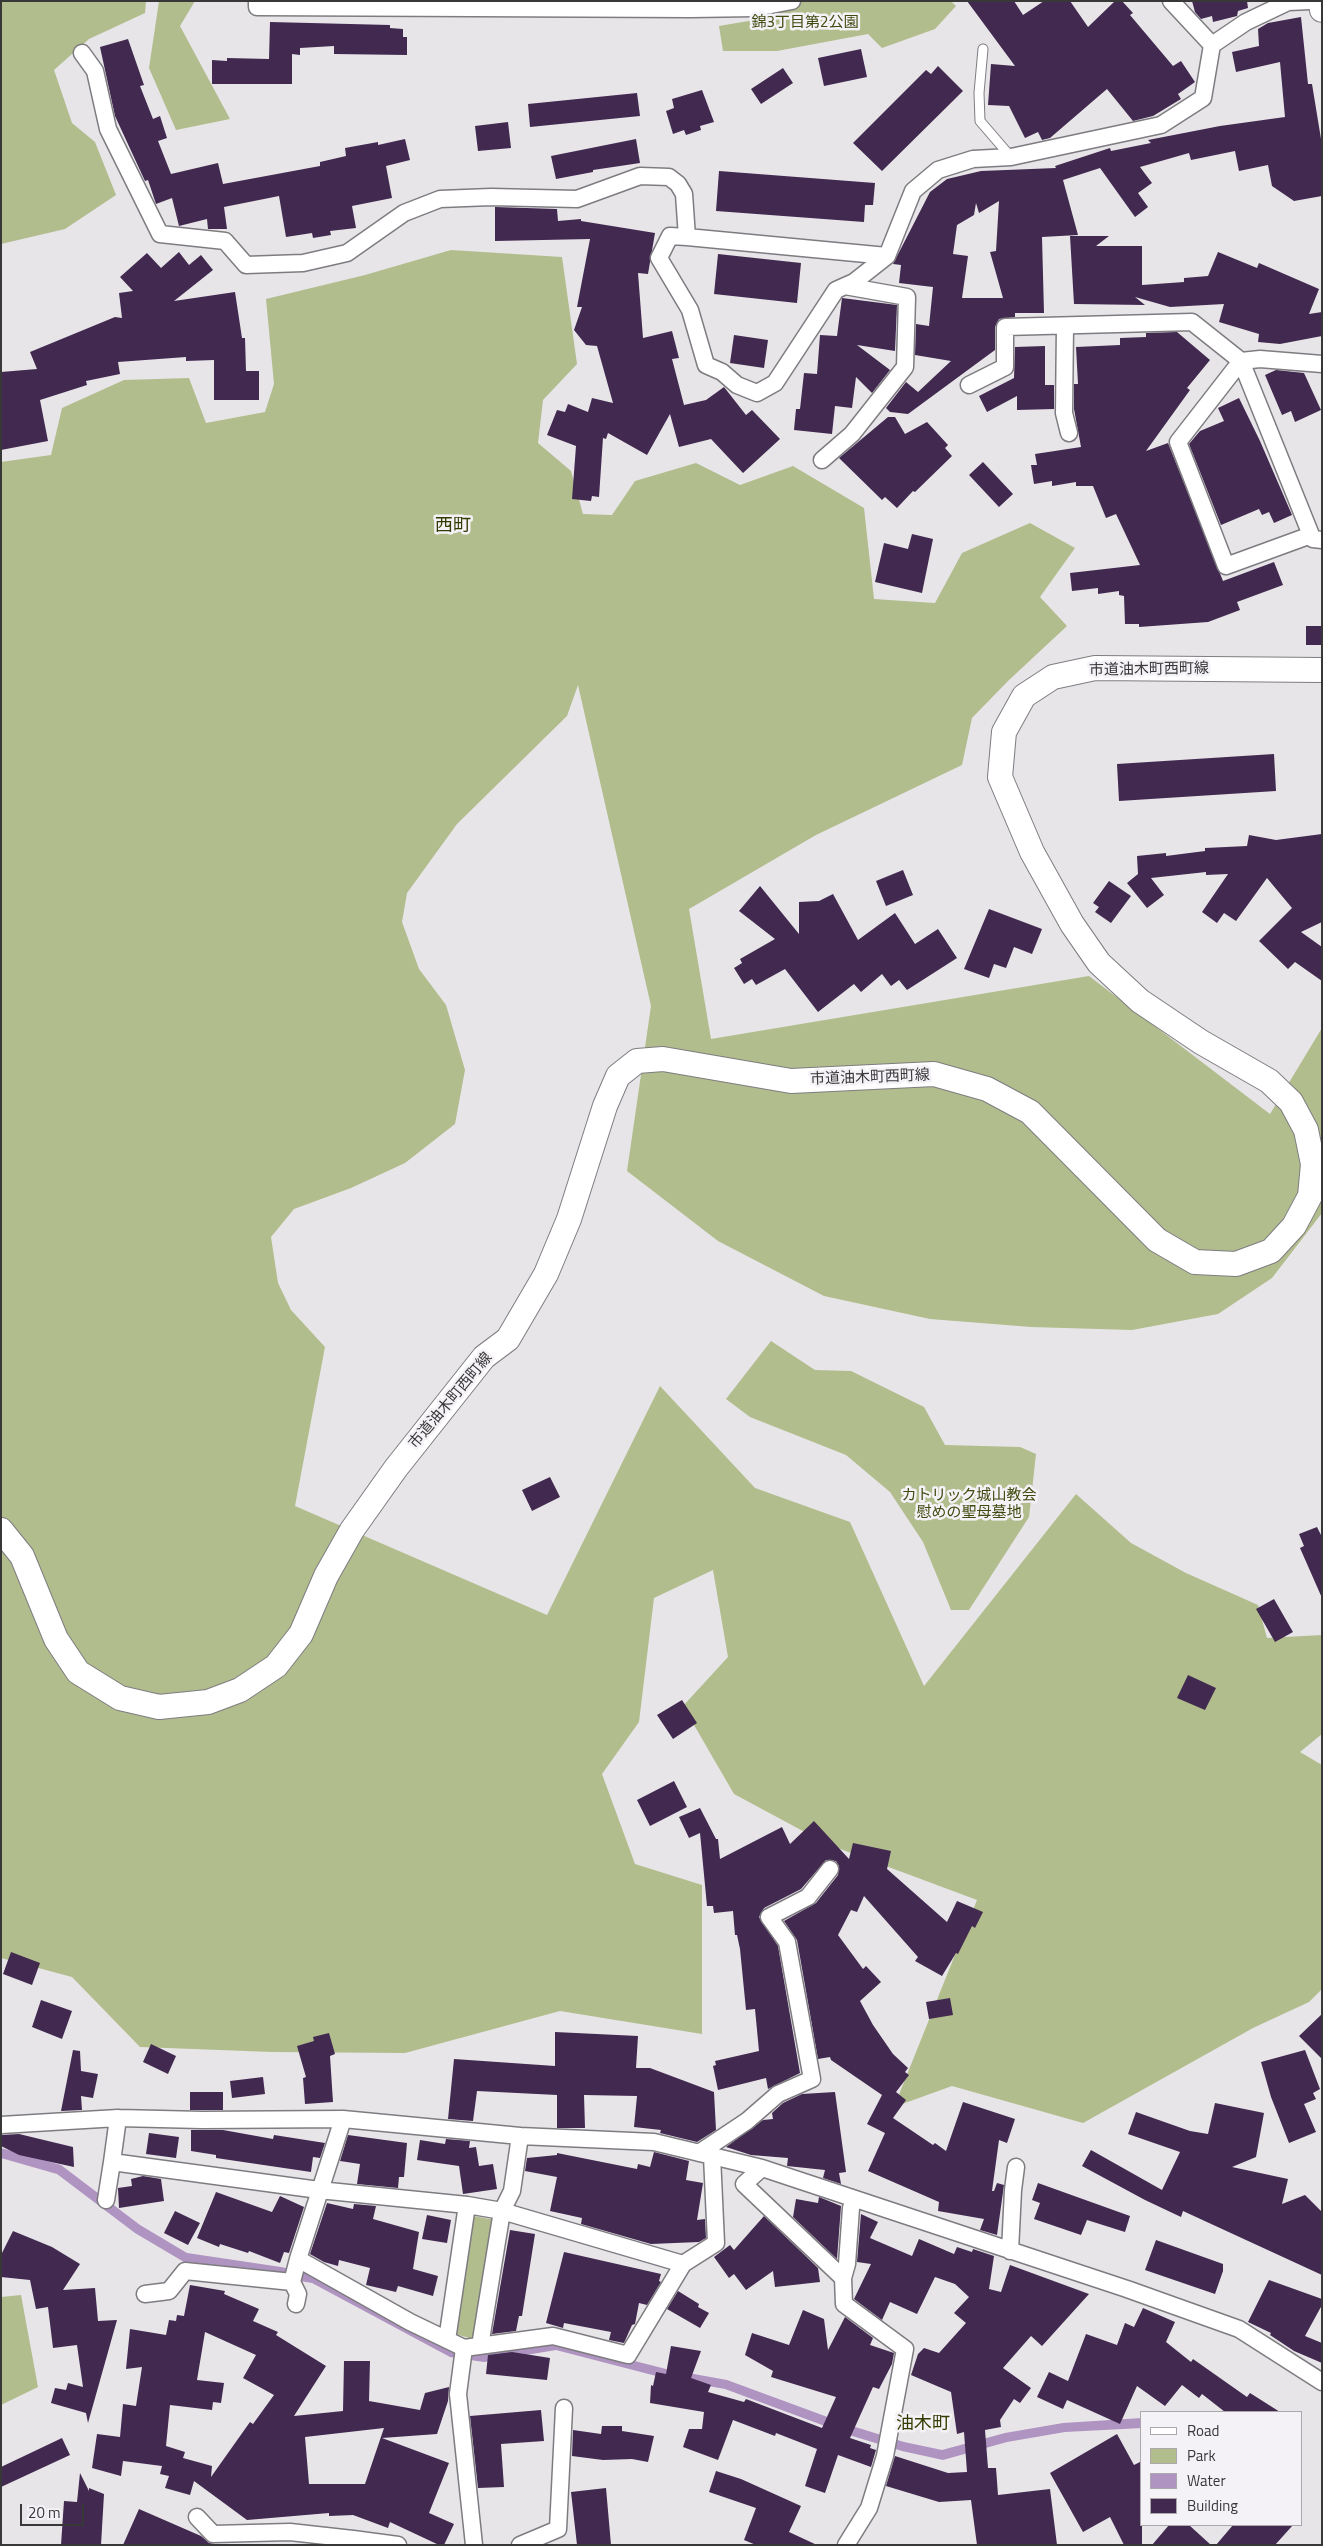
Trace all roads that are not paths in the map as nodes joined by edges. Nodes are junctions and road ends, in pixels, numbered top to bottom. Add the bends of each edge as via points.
1 (257, 1) edge
2 (792, 1) edge
3 (1311, 1) edge
4 (1320, 1) edge
5 (1288, 2) edge
6 (1175, 5) edge
7 (1322, 10) edge
8 (1212, 45) junction
9 (983, 49) dead end
10 (82, 53) dead end
11 (1011, 157) junction
12 (687, 237) junction
13 (887, 256) junction
14 (845, 286) junction
15 (1065, 326) junction
16 (1241, 361) junction
17 (1322, 364) edge
18 (969, 385) dead end
19 (1069, 433) dead end
20 (822, 460) dead end
21 (1316, 538) edge
22 (1322, 670) edge
23 (1, 1530) edge
24 (830, 1869) dead end
25 (118, 2118) junction
26 (343, 2119) junction
27 (1, 2125) edge
28 (520, 2136) junction
29 (705, 2155) junction
30 (112, 2162) junction
31 (1016, 2166) dead end
32 (762, 2168) junction
33 (319, 2190) junction
34 (854, 2199) junction
35 (106, 2200) dead end
36 (467, 2205) junction
37 (502, 2211) junction
38 (1010, 2251) junction
39 (298, 2259) junction
40 (683, 2264) junction
41 (842, 2278) junction
42 (292, 2282) junction
43 (146, 2294) dead end
44 (296, 2304) dead end
45 (446, 2340) junction
46 (472, 2347) junction
47 (1322, 2382) edge
48 (564, 2408) dead end
49 (197, 2517) dead end
50 (358, 2542) edge
51 (398, 2545) edge
52 (474, 2545) edge
53 (520, 2545) edge
54 (846, 2545) edge

1 - 2 street via 257,7 700,9 755,8
3 - 5 street
4 - 7 street
5 - 8 street via 1246,22
6 - 8 street
8 - 11 street via 1203,98 1161,126
9 - 11 lane via 980,121
10 - 12 street via 95,71 108,129 160,234 225,241 246,265 303,263 348,252 404,213 440,200 491,197 577,199 640,176 669,177 678,184 684,194
11 - 13 street via 973,159 938,170 913,191
12 - 13 street
12 - 14 street via 670,236 659,258 690,310 706,365 722,372 736,385 757,393 775,383 836,290
13 - 14 street
14 - 20 street via 907,297 905,367 852,434
15 - 16 street via 1192,322
15 - 18 street via 1004,327 1005,367
15 - 19 street via 1064,413
16 - 17 street via 1260,359
16 - 21 street
16 - 21 street via 1178,442 1226,566
22 - 23 street, 市道油木町西町線 via 1095,668 1053,677 1024,696 1004,732 1000,777 1032,852 1072,924 1099,963 1140,1001 1201,1042 1269,1081 1291,1102 1306,1130 1313,1164 1310,1196 1294,1226 1271,1251 1236,1264 1195,1262 1187,1258 1158,1240 1030,1112 987,1089 934,1074 791,1081 663,1059 638,1061 618,1076 605,1106 569,1220 546,1274 508,1339 484,1357 396,1468 352,1530 326,1576 301,1634 276,1666 240,1690 208,1702 159,1707 120,1698 78,1672 56,1639 22,1556
24 - 29 street via 808,1897 769,1917 787,1942 812,2079 778,2094
25 - 26 street
25 - 27 street
25 - 30 street
26 - 28 street
26 - 33 street
28 - 29 street via 654,2142
28 - 37 street via 512,2191
29 - 32 street
29 - 40 street via 716,2242
30 - 33 street
30 - 35 street
31 - 38 street
32 - 34 street
32 - 41 street via 744,2184
33 - 36 street
33 - 39 street
34 - 38 street
34 - 41 street via 847,2264
36 - 37 street
36 - 45 street
37 - 40 street
37 - 46 street
38 - 47 street via 1239,2328
39 - 42 street
39 - 45 street
40 - 46 street via 628,2355 553,2336
41 - 54 street via 844,2304 906,2349 885,2456 872,2499
42 - 43 street via 185,2271 169,2292
42 - 44 street via 298,2294
45 - 46 street
46 - 52 street via 458,2394
48 - 53 street via 558,2529
49 - 50 street via 213,2534 290,2532
50 - 51 street

